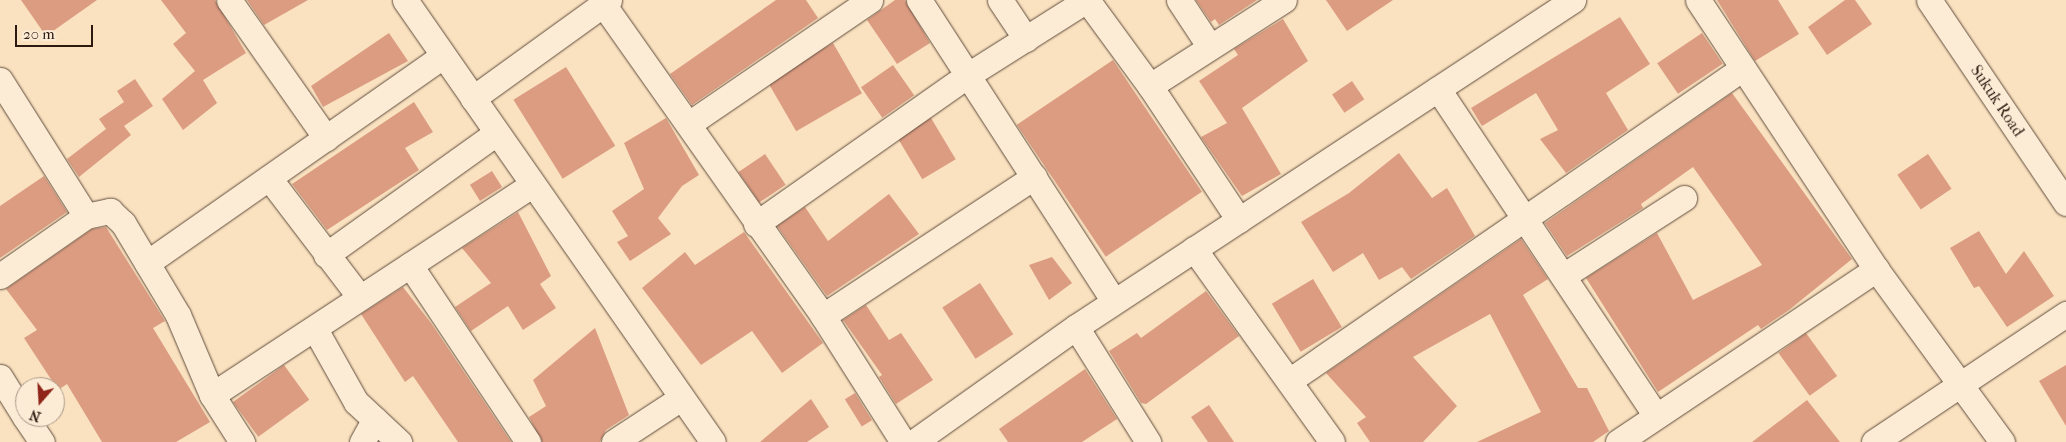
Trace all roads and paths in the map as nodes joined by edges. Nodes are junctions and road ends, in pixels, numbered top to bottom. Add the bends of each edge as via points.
1 (229, 0) edge
2 (405, 0) edge
3 (870, 0) edge
4 (919, 0) edge
5 (1000, 0) edge
6 (1179, 0) edge
7 (1284, 0) edge
8 (1573, 0) edge
9 (1698, 0) edge
10 (1929, 0) edge
11 (1086, 1) edge
12 (606, 2) edge
13 (1026, 39) junction
14 (1210, 47) junction
15 (444, 56) junction
16 (1743, 68) junction
17 (968, 75) junction
18 (0, 80) edge
19 (1150, 86) junction
20 (1438, 89) junction
21 (472, 98) junction
22 (690, 123) junction
23 (495, 134) junction
24 (326, 138) junction
25 (1034, 177) junction
26 (269, 178) junction
27 (532, 185) junction
28 (2063, 191) edge
29 (1684, 198) dead end
30 (86, 216) junction
31 (1239, 220) junction
32 (1526, 220) junction
33 (756, 224) junction
34 (1194, 249) junction
35 (326, 255) junction
36 (147, 263) junction
37 (410, 265) junction
38 (1876, 268) junction
39 (0, 276) edge
40 (1562, 276) junction
41 (359, 296) junction
42 (1114, 302) junction
43 (2066, 314) edge
44 (823, 316) junction
45 (1076, 327) junction
46 (315, 329) junction
47 (0, 377) edge
48 (1289, 381) junction
49 (1963, 383) junction
50 (212, 394) junction
51 (681, 398) junction
52 (15, 410) edge
53 (1656, 416) junction
54 (374, 419) junction
55 (29, 427) edge
56 (233, 439) edge
57 (42, 442) edge
58 (362, 442) edge
59 (399, 442) edge
60 (528, 442) edge
61 (614, 442) edge
62 (712, 442) edge
63 (903, 442) edge
64 (914, 442) edge
65 (1148, 442) edge
66 (1332, 442) edge
67 (1618, 442) edge
68 (1874, 442) edge
69 (2002, 442) edge

1 - 24 street
2 - 15 street
3 - 22 street
4 - 17 street
5 - 13 street
6 - 14 street
7 - 14 street
8 - 20 street
9 - 16 street
10 - 28 street, Sukuk Road
11 - 13 street
11 - 19 street
12 - 21 street
12 - 22 street
13 - 17 street
14 - 19 street
15 - 21 street
15 - 24 street
16 - 32 street
16 - 38 street
17 - 25 street
17 - 33 street
18 - 30 street
19 - 31 street
20 - 31 street
20 - 32 street
21 - 23 street
22 - 33 street
23 - 27 street
23 - 35 street
24 - 26 street
25 - 42 street
25 - 44 street
26 - 35 street
26 - 36 street
27 - 37 street
27 - 51 street
29 - 40 street
30 - 36 street via 110,211
30 - 39 street
31 - 34 street
32 - 40 street
32 - 48 street
33 - 44 street
34 - 42 street
34 - 48 street
35 - 41 street
36 - 50 street via 178,315
37 - 41 street
37 - 60 street
38 - 49 street
38 - 53 street
40 - 53 street
41 - 46 street
42 - 45 street
43 - 49 street
44 - 63 street
45 - 64 street
45 - 65 street
46 - 50 street
46 - 54 street via 356,402
47 - 52 street
48 - 66 street
49 - 68 street
49 - 69 street
50 - 56 street
51 - 61 street
51 - 62 street
53 - 67 street
54 - 58 street
54 - 59 street
55 - 57 street

